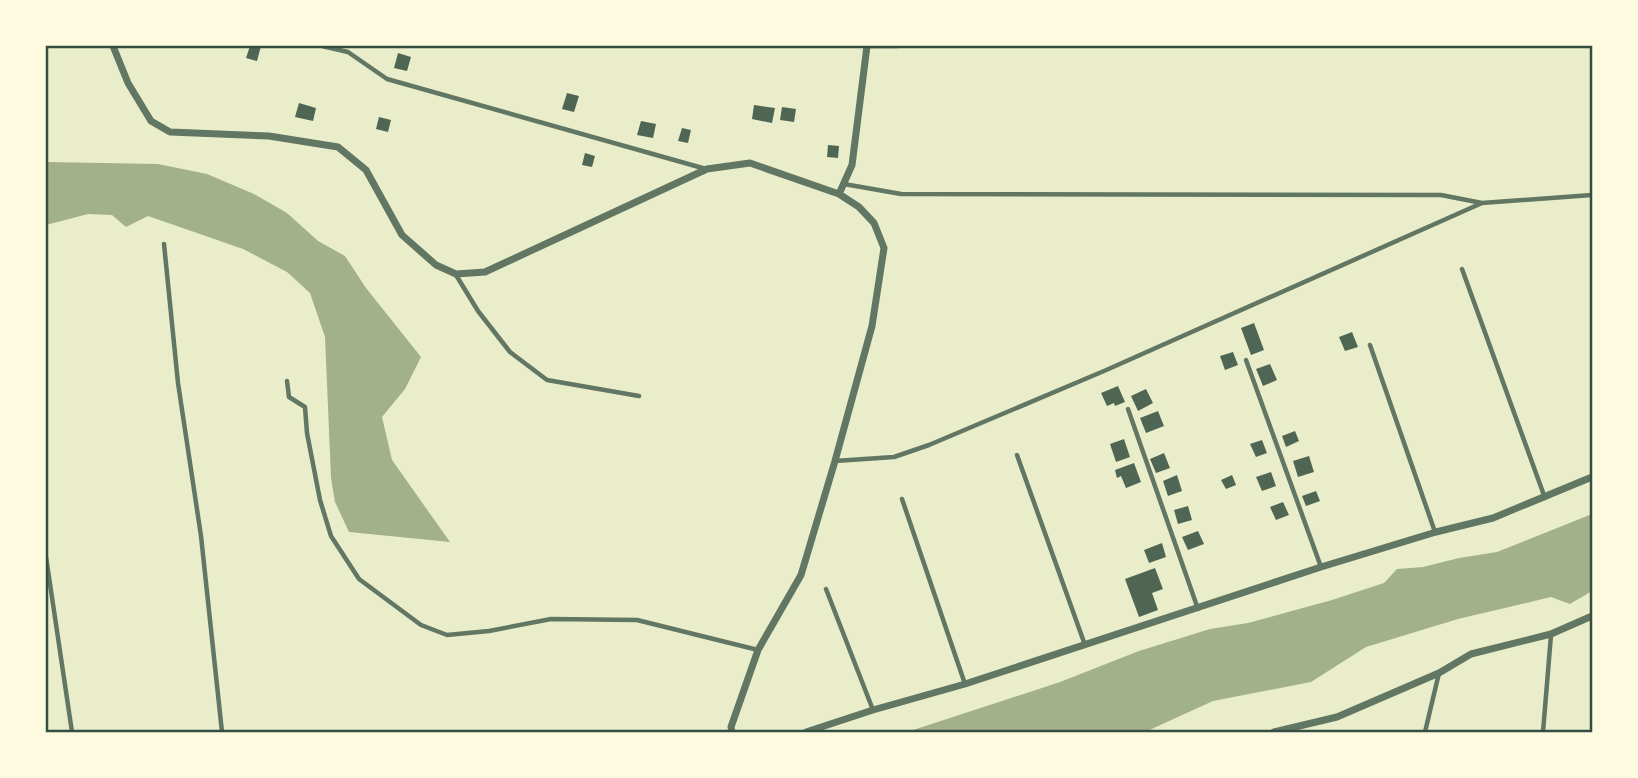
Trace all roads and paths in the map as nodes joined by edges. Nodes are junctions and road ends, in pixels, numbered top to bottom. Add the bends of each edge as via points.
1 (113, 46) edge
2 (322, 46) edge
3 (867, 46) edge
4 (897, 46) edge
5 (706, 169) junction
6 (844, 184) junction
7 (839, 194) junction
8 (1592, 195) edge
9 (1482, 203) junction
10 (164, 244) dead end
11 (1462, 269) dead end
12 (456, 274) junction
13 (1370, 345) dead end
14 (1246, 360) dead end
15 (287, 381) dead end
16 (639, 396) dead end
17 (1128, 409) dead end
18 (1017, 455) dead end
19 (835, 461) junction
20 (1592, 477) edge
21 (1545, 498) junction
22 (902, 499) dead end
23 (1436, 533) junction
24 (46, 557) edge
25 (1321, 567) junction
26 (825, 589) dead end
27 (1198, 609) junction
28 (1592, 616) edge
29 (1551, 634) junction
30 (1085, 645) junction
31 (758, 650) junction
32 (1439, 673) junction
33 (965, 684) junction
34 (873, 710) junction
35 (72, 733) edge
36 (222, 733) edge
37 (732, 733) edge
38 (806, 733) edge
39 (1274, 733) edge
40 (1424, 733) edge
41 (1543, 733) edge

1 - 12 street via 151,121 170,132 269,136 338,147 366,170 402,234 436,264
2 - 5 lane via 348,52 387,79
3 - 4 lane
3 - 6 street via 852,165
5 - 7 street via 750,163
5 - 12 street via 485,272
6 - 7 street
6 - 9 lane via 901,194 1441,195
7 - 19 street via 874,223 884,248 872,326
8 - 9 lane
9 - 19 lane via 929,445 894,457
10 - 36 lane
11 - 21 lane
12 - 16 lane via 510,352 547,380
13 - 23 lane
14 - 25 lane
15 - 31 lane via 289,397 305,407 320,500 331,536 359,579 421,625 447,635 551,618 637,620
17 - 27 lane
18 - 30 lane
19 - 31 street via 801,575
20 - 21 street
21 - 23 street
22 - 33 lane
23 - 25 street
24 - 35 lane
25 - 27 street
26 - 34 lane
27 - 30 street
28 - 29 street
29 - 32 street via 1471,654
29 - 41 lane
30 - 33 street
31 - 37 street
32 - 39 street via 1337,717
32 - 40 lane
33 - 34 street
34 - 38 street

